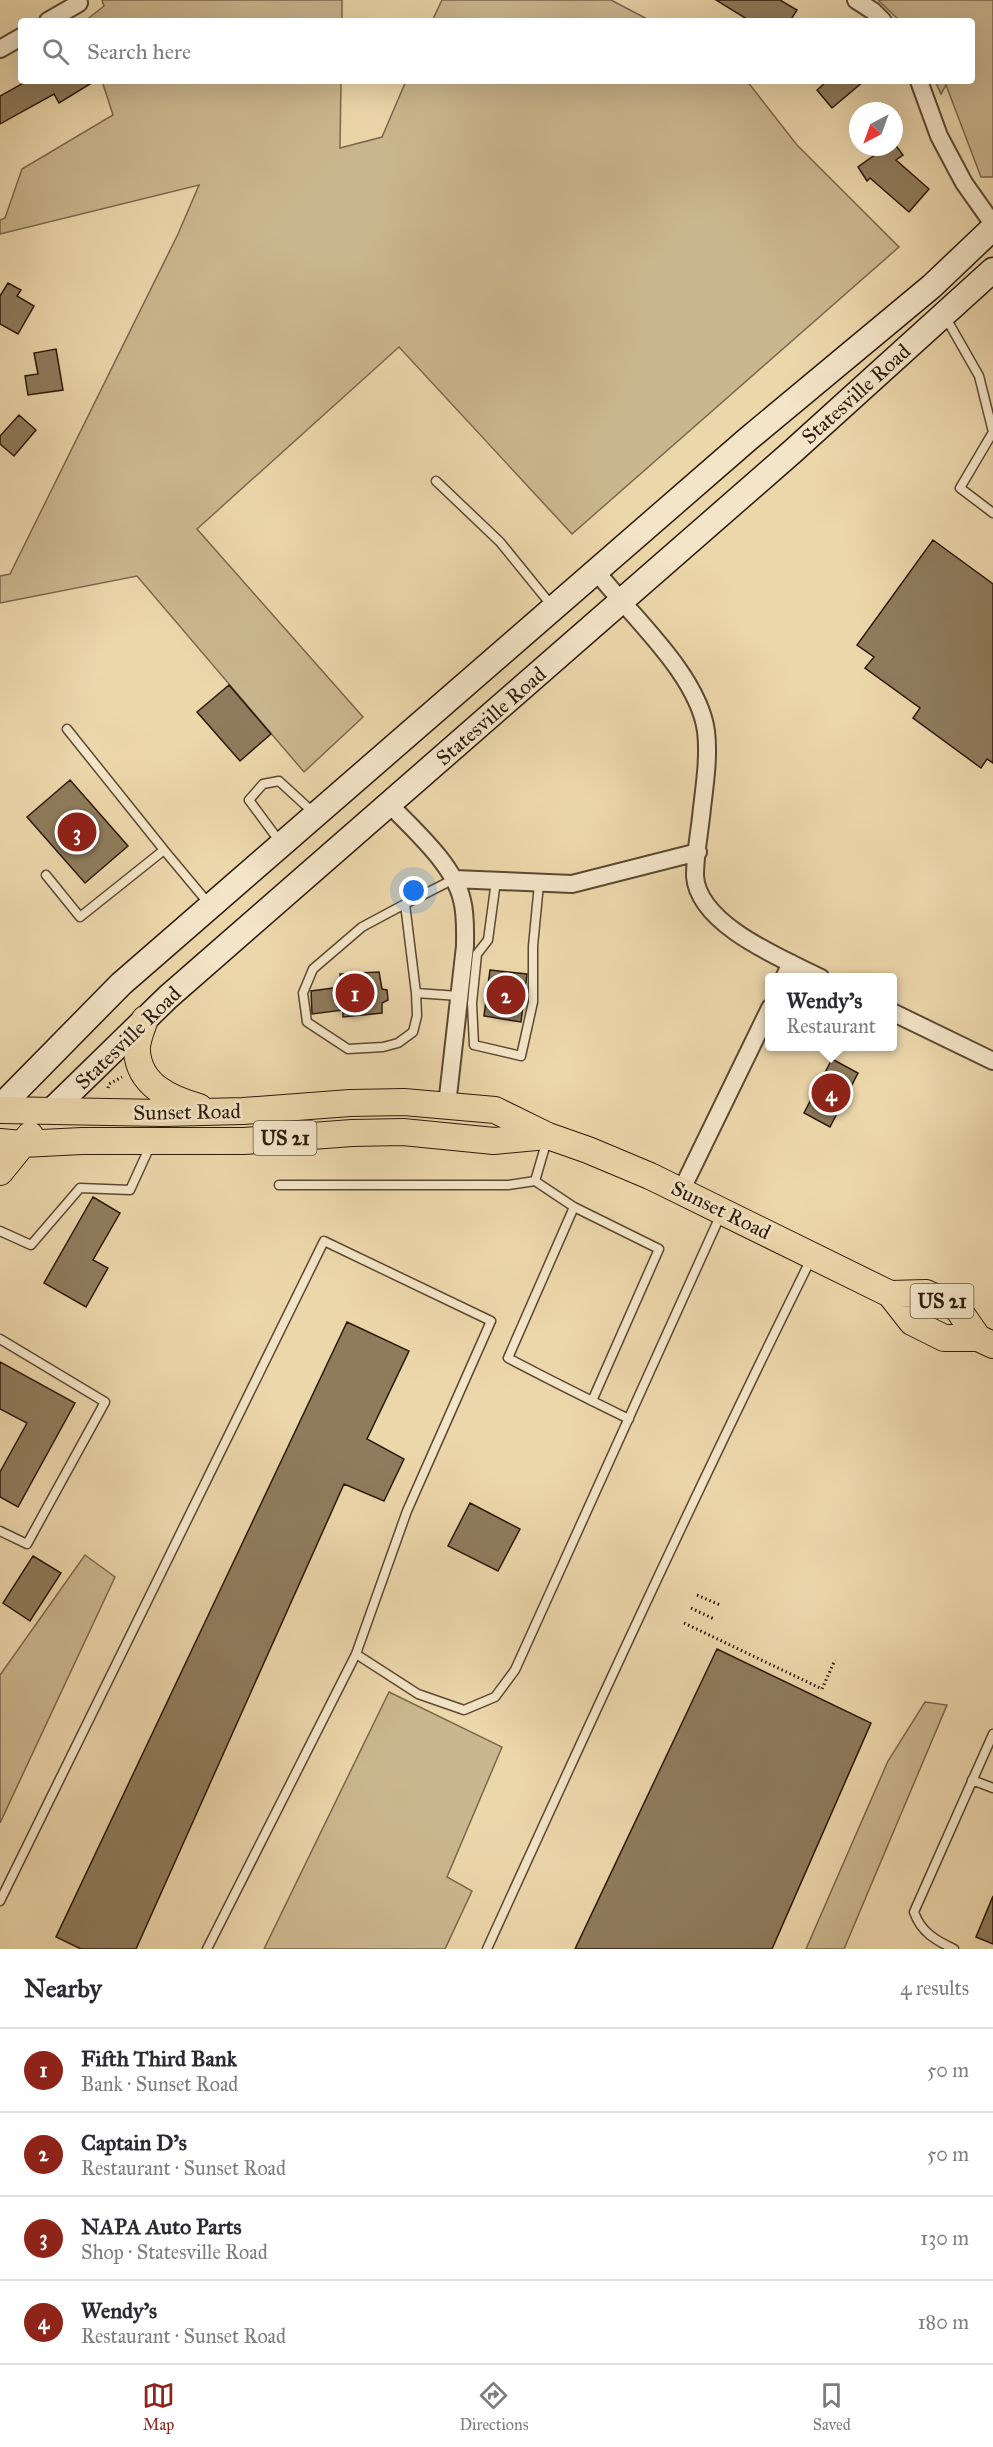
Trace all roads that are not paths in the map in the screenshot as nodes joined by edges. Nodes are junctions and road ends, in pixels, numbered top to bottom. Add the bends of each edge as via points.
1 (856, 0) edge
2 (79, 3) dead end
3 (53, 18) edge
4 (880, 18) edge
5 (18, 39) edge
6 (0, 49) edge
7 (920, 84) edge
8 (993, 226) edge
9 (993, 270) edge
10 (944, 315) junction
11 (436, 481) dead end
12 (993, 513) edge
13 (596, 571) junction
14 (621, 603) junction
15 (554, 608) junction
16 (68, 729) dead end
17 (390, 805) junction
18 (316, 816) junction
19 (282, 845) junction
20 (164, 850) junction
21 (698, 852) junction
22 (46, 875) dead end
23 (454, 879) junction
24 (496, 882) junction
25 (539, 884) junction
26 (405, 904) junction
27 (211, 906) junction
28 (788, 970) edge
29 (416, 993) junction
30 (459, 996) junction
31 (897, 1014) edge
32 (765, 1018) edge
33 (145, 1019) junction
34 (993, 1061) edge
35 (447, 1105) junction
36 (0, 1109) edge
37 (51, 1111) junction
38 (213, 1112) junction
39 (548, 1136) junction
40 (11, 1143) edge
41 (152, 1143) junction
42 (0, 1172) edge
43 (535, 1181) junction
44 (279, 1185) dead end
45 (681, 1191) junction
46 (574, 1207) junction
47 (723, 1211) junction
48 (0, 1231) edge
49 (812, 1256) junction
50 (0, 1339) edge
51 (986, 1341) edge
52 (592, 1401) junction
53 (629, 1419) junction
54 (0, 1531) edge
55 (356, 1654) junction
56 (993, 1734) edge
57 (972, 1780) junction
58 (993, 1788) edge
59 (0, 1901) edge
60 (207, 1949) edge
61 (487, 1949) edge
62 (954, 1949) edge

1 - 4 street
2 - 3 street
5 - 6 street
7 - 8 street via 939,136
8 - 13 main road, Statesville Road via 932,286
9 - 10 main road, Statesville Road
10 - 12 lane via 979,376 993,432 960,488
10 - 14 main road, Statesville Road
11 - 15 lane via 500,542
13 - 14 street
13 - 15 main road, Statesville Road
14 - 17 main road, Statesville Road
14 - 21 street via 671,660 695,696 706,730
15 - 18 main road, Statesville Road
16 - 20 lane
17 - 23 street
17 - 33 main road, Statesville Road
18 - 19 main road, Statesville Road
18 - 19 lane via 279,781 263,784 249,800
19 - 27 main road, Statesville Road
20 - 22 lane via 80,917
20 - 27 lane
21 - 25 street via 572,884
21 - 28 street via 695,877 702,899 716,917
23 - 24 street
23 - 26 lane
23 - 30 street via 465,921
24 - 25 street
24 - 25 lane via 488,940 477,954 472,1003 474,1045 521,1056 533,1002
26 - 29 lane
26 - 29 lane via 362,927 313,969 303,993 307,1022 348,1049 383,1047 398,1043 413,1032
27 - 36 main road, Statesville Road via 121,984
29 - 30 lane
30 - 35 street
31 - 34 street
32 - 45 street
33 - 37 main road, Statesville Road
33 - 38 main road via 137,1050 147,1079 178,1101
35 - 38 main road, Sunset Road / US 21 via 350,1103
35 - 39 main road, Sunset Road / US 21 via 495,1110
36 - 37 main road, Sunset Road / US 21
37 - 38 main road, Sunset Road / US 21
37 - 40 main road, Statesville Road
39 - 41 main road, Sunset Road / US 21 via 494,1141 403,1132 352,1132 244,1141
39 - 43 lane
39 - 45 main road, Sunset Road / US 21 via 621,1162
40 - 41 main road, Sunset Road / US 21
40 - 42 main road, Statesville Road
41 - 48 lane via 130,1190 80,1188 31,1245
43 - 44 lane via 508,1185
43 - 46 lane
45 - 47 main road, Sunset Road / US 21
46 - 52 lane via 508,1358
46 - 52 lane via 659,1249
47 - 49 main road, Sunset Road / US 21
47 - 53 lane
49 - 51 main road, Sunset Road / US 21 via 890,1294 926,1293 943,1301 958,1310
49 - 61 lane via 626,1642
50 - 54 lane via 105,1402 27,1544
52 - 53 lane
53 - 55 lane via 515,1671 495,1697 464,1710 418,1694
55 - 59 lane via 407,1511 491,1321 324,1241
55 - 60 lane
56 - 57 lane
57 - 58 lane
57 - 62 lane via 914,1912 919,1926

